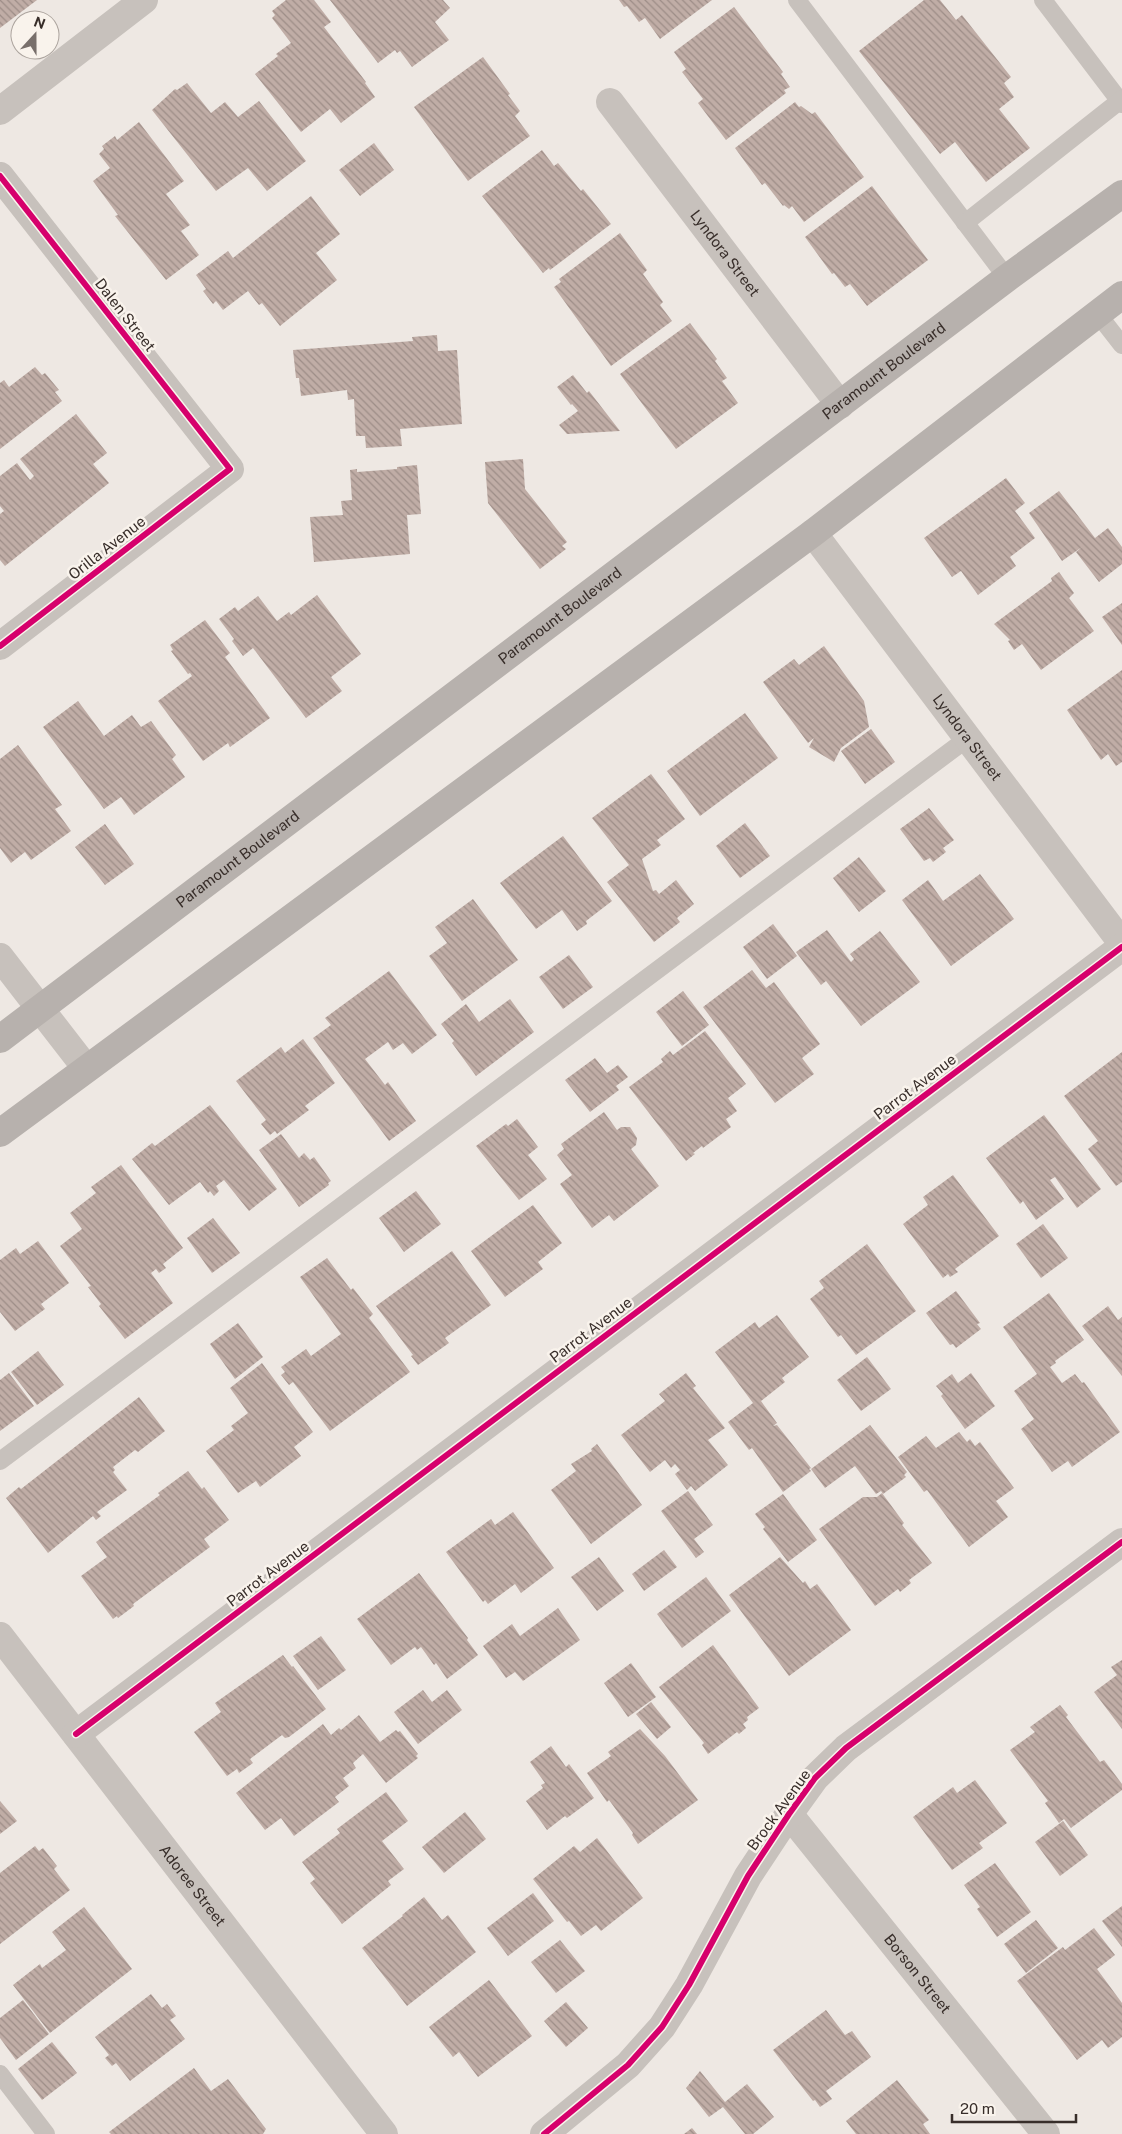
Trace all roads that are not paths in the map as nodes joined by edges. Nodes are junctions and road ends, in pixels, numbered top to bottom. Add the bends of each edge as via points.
1 (144, 0) edge
2 (797, 0) edge
3 (1043, 0) edge
4 (1121, 101) edge
5 (610, 102) dead end
6 (0, 110) edge
7 (0, 176) edge
8 (1122, 194) edge
9 (965, 223) junction
10 (1007, 278) junction
11 (1122, 295) edge
12 (1098, 313) junction
13 (1122, 345) edge
14 (840, 405) junction
15 (230, 469) joint
16 (813, 533) junction
17 (0, 646) edge
18 (968, 738) junction
19 (1122, 943) edge
20 (1122, 947) edge
21 (0, 956) edge
22 (40, 1009) junction
23 (0, 1039) edge
24 (86, 1068) junction
25 (0, 1133) edge
26 (0, 1461) edge
27 (1122, 1542) edge
28 (0, 1636) edge
29 (76, 1734) junction
30 (789, 1814) junction
31 (0, 2074) edge
32 (46, 2134) edge
33 (384, 2134) edge
34 (544, 2134) edge
35 (1046, 2134) edge

1 - 6 street
2 - 9 lane
3 - 4 lane
4 - 9 lane
5 - 14 street, Lyndora Street
7 - 15 street, Dalen Street
8 - 10 main road, Paramount Boulevard
9 - 10 lane
10 - 14 main road, Paramount Boulevard
11 - 12 main road
12 - 13 lane
12 - 16 main road
14 - 22 main road, Paramount Boulevard
15 - 17 street, Orilla Avenue
16 - 18 street, Lyndora Street
16 - 24 main road
18 - 19 street, Lyndora Street
18 - 26 lane
20 - 29 street, Parrot Avenue
21 - 22 street
22 - 23 main road, Paramount Boulevard
22 - 24 street
24 - 25 main road
27 - 30 street, Brock Avenue via 846,1748 815,1778
28 - 29 street, Adoree Street
29 - 33 street, Adoree Street
30 - 34 street, Brock Avenue via 748,1876 689,1985 662,2027 628,2065
30 - 35 street, Borson Street
31 - 32 lane

